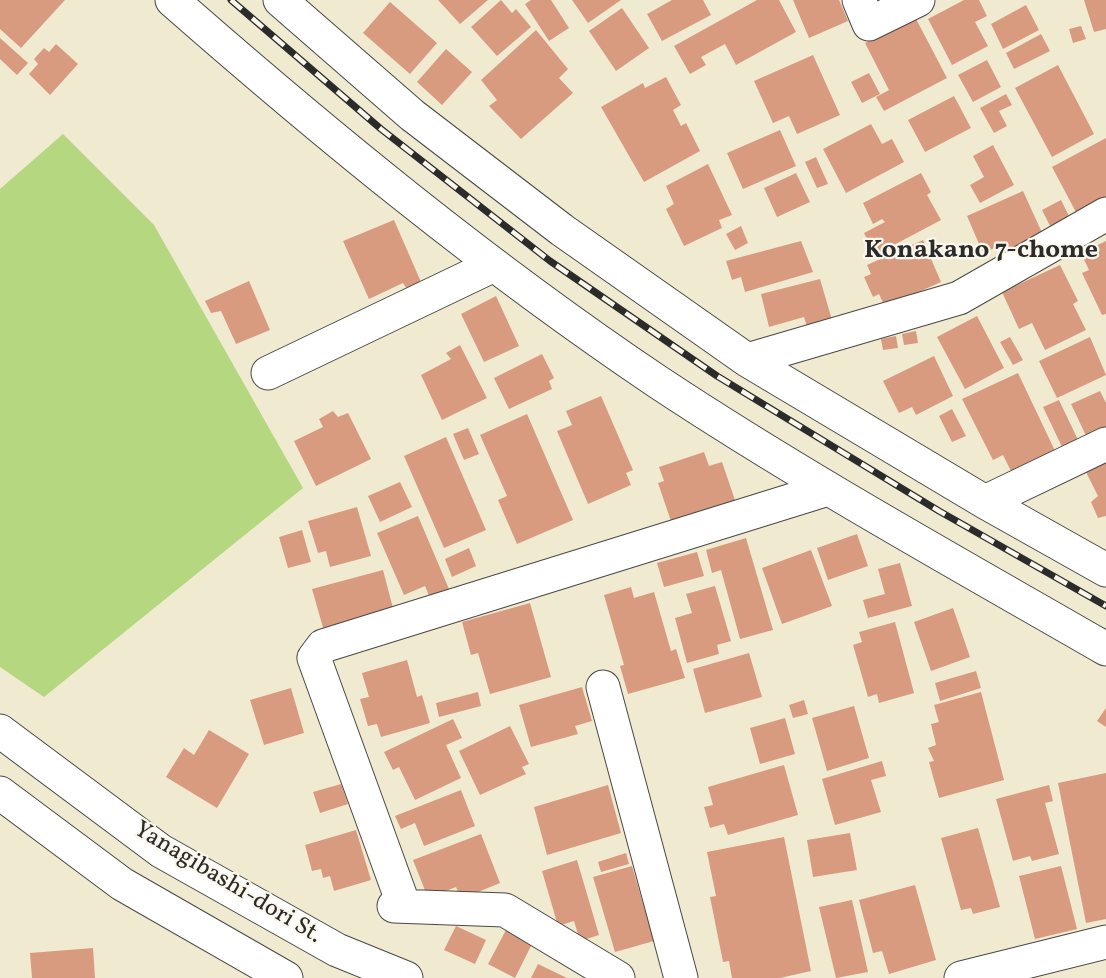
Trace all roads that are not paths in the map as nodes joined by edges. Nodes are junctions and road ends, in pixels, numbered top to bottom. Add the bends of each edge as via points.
1 (172, 0) edge
2 (280, 0) edge
3 (859, 0) edge
4 (918, 0) edge
5 (1106, 214) edge
6 (494, 266) junction
7 (747, 360) junction
8 (268, 373) dead end
9 (1106, 444) edge
10 (828, 489) junction
11 (985, 502) junction
12 (1106, 570) edge
13 (1106, 649) edge
14 (603, 687) dead end
15 (0, 731) edge
16 (0, 793) edge
17 (1106, 942) edge
18 (286, 978) edge
19 (406, 978) edge
20 (618, 978) edge
21 (681, 978) edge
22 (961, 978) edge

1 - 6 street via 291,105
2 - 7 street via 421,122 562,230
3 - 4 street via 869,24
5 - 7 street via 959,298
6 - 8 street
6 - 10 street via 659,382
7 - 11 street
9 - 11 street
10 - 13 street
10 - 20 street via 323,646 314,658 399,906 505,910
11 - 12 street
14 - 21 street
15 - 19 street, Yanagibashi-dori St. via 161,851 338,950
16 - 18 street, Yanagibashi-dori St. via 122,884
17 - 22 street

